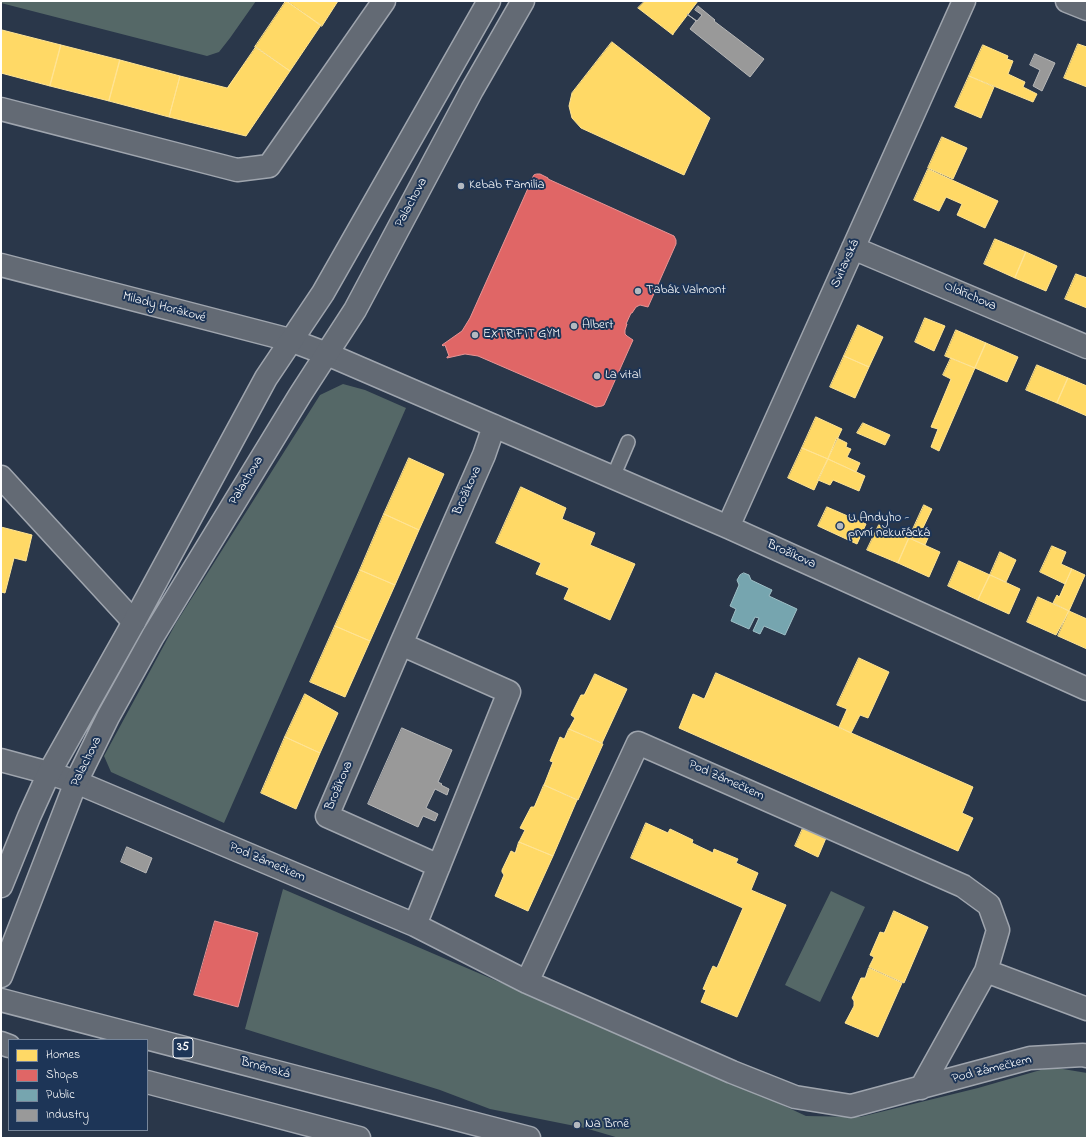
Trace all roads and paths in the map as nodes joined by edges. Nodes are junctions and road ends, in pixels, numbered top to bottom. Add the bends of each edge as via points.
1 (384, 1) edge
2 (489, 1) edge
3 (523, 1) edge
4 (964, 1) edge
5 (1067, 1) edge
6 (1087, 9) edge
7 (1, 110) edge
8 (853, 248) junction
9 (1, 265) edge
10 (290, 340) junction
11 (1087, 347) edge
12 (327, 354) junction
13 (494, 426) junction
14 (628, 442) dead end
15 (1, 477) edge
16 (613, 477) junction
17 (728, 527) junction
18 (134, 622) junction
19 (401, 644) junction
20 (1087, 689) edge
21 (1, 760) edge
22 (49, 773) junction
23 (76, 782) junction
24 (439, 866) junction
25 (1, 886) edge
26 (415, 925) junction
27 (986, 971) junction
28 (1, 976) edge
29 (527, 982) junction
30 (1, 1000) edge
31 (1087, 1009) edge
32 (1087, 1056) edge
33 (148, 1082) edge
34 (921, 1088) junction
35 (360, 1138) edge
36 (529, 1138) edge

1 - 7 street via 269,166 237,170
2 - 10 street, Palachova via 323,293
3 - 12 street, Palachova via 472,90 355,310
4 - 8 street, Svitavská
5 - 6 street
8 - 11 street, Oldřichova
8 - 17 street, Svitavská
9 - 10 street, Milady Horákové
10 - 12 street, Milady Horákové
10 - 18 street, Palachova via 266,378
12 - 13 street, Brožíkova
12 - 23 street, Palachova via 153,636 108,717
13 - 16 street, Brožíkova
13 - 19 street, Brožíkova via 484,455
14 - 16 lane
15 - 18 street
16 - 17 street, Brožíkova
17 - 20 street, Brožíkova
18 - 22 street, Palachova
19 - 24 street via 509,692
19 - 24 street, Brožíkova via 327,816
21 - 22 street, Pod Zámečkem
22 - 23 street, Pod Zámečkem
22 - 25 street, Palachova
23 - 26 street, Pod Zámečkem
23 - 28 street, Palachova
24 - 26 street
26 - 29 street, Pod Zámečkem
27 - 29 street, Pod Zámečkem via 998,930 989,905 963,886 638,743
27 - 31 street
27 - 34 street, Pod Zámečkem
29 - 34 street, Pod Zámečkem via 795,1097 851,1106
30 - 36 street, Brněnská / 35
32 - 34 street, Pod Zámečkem via 1030,1058
33 - 35 street

